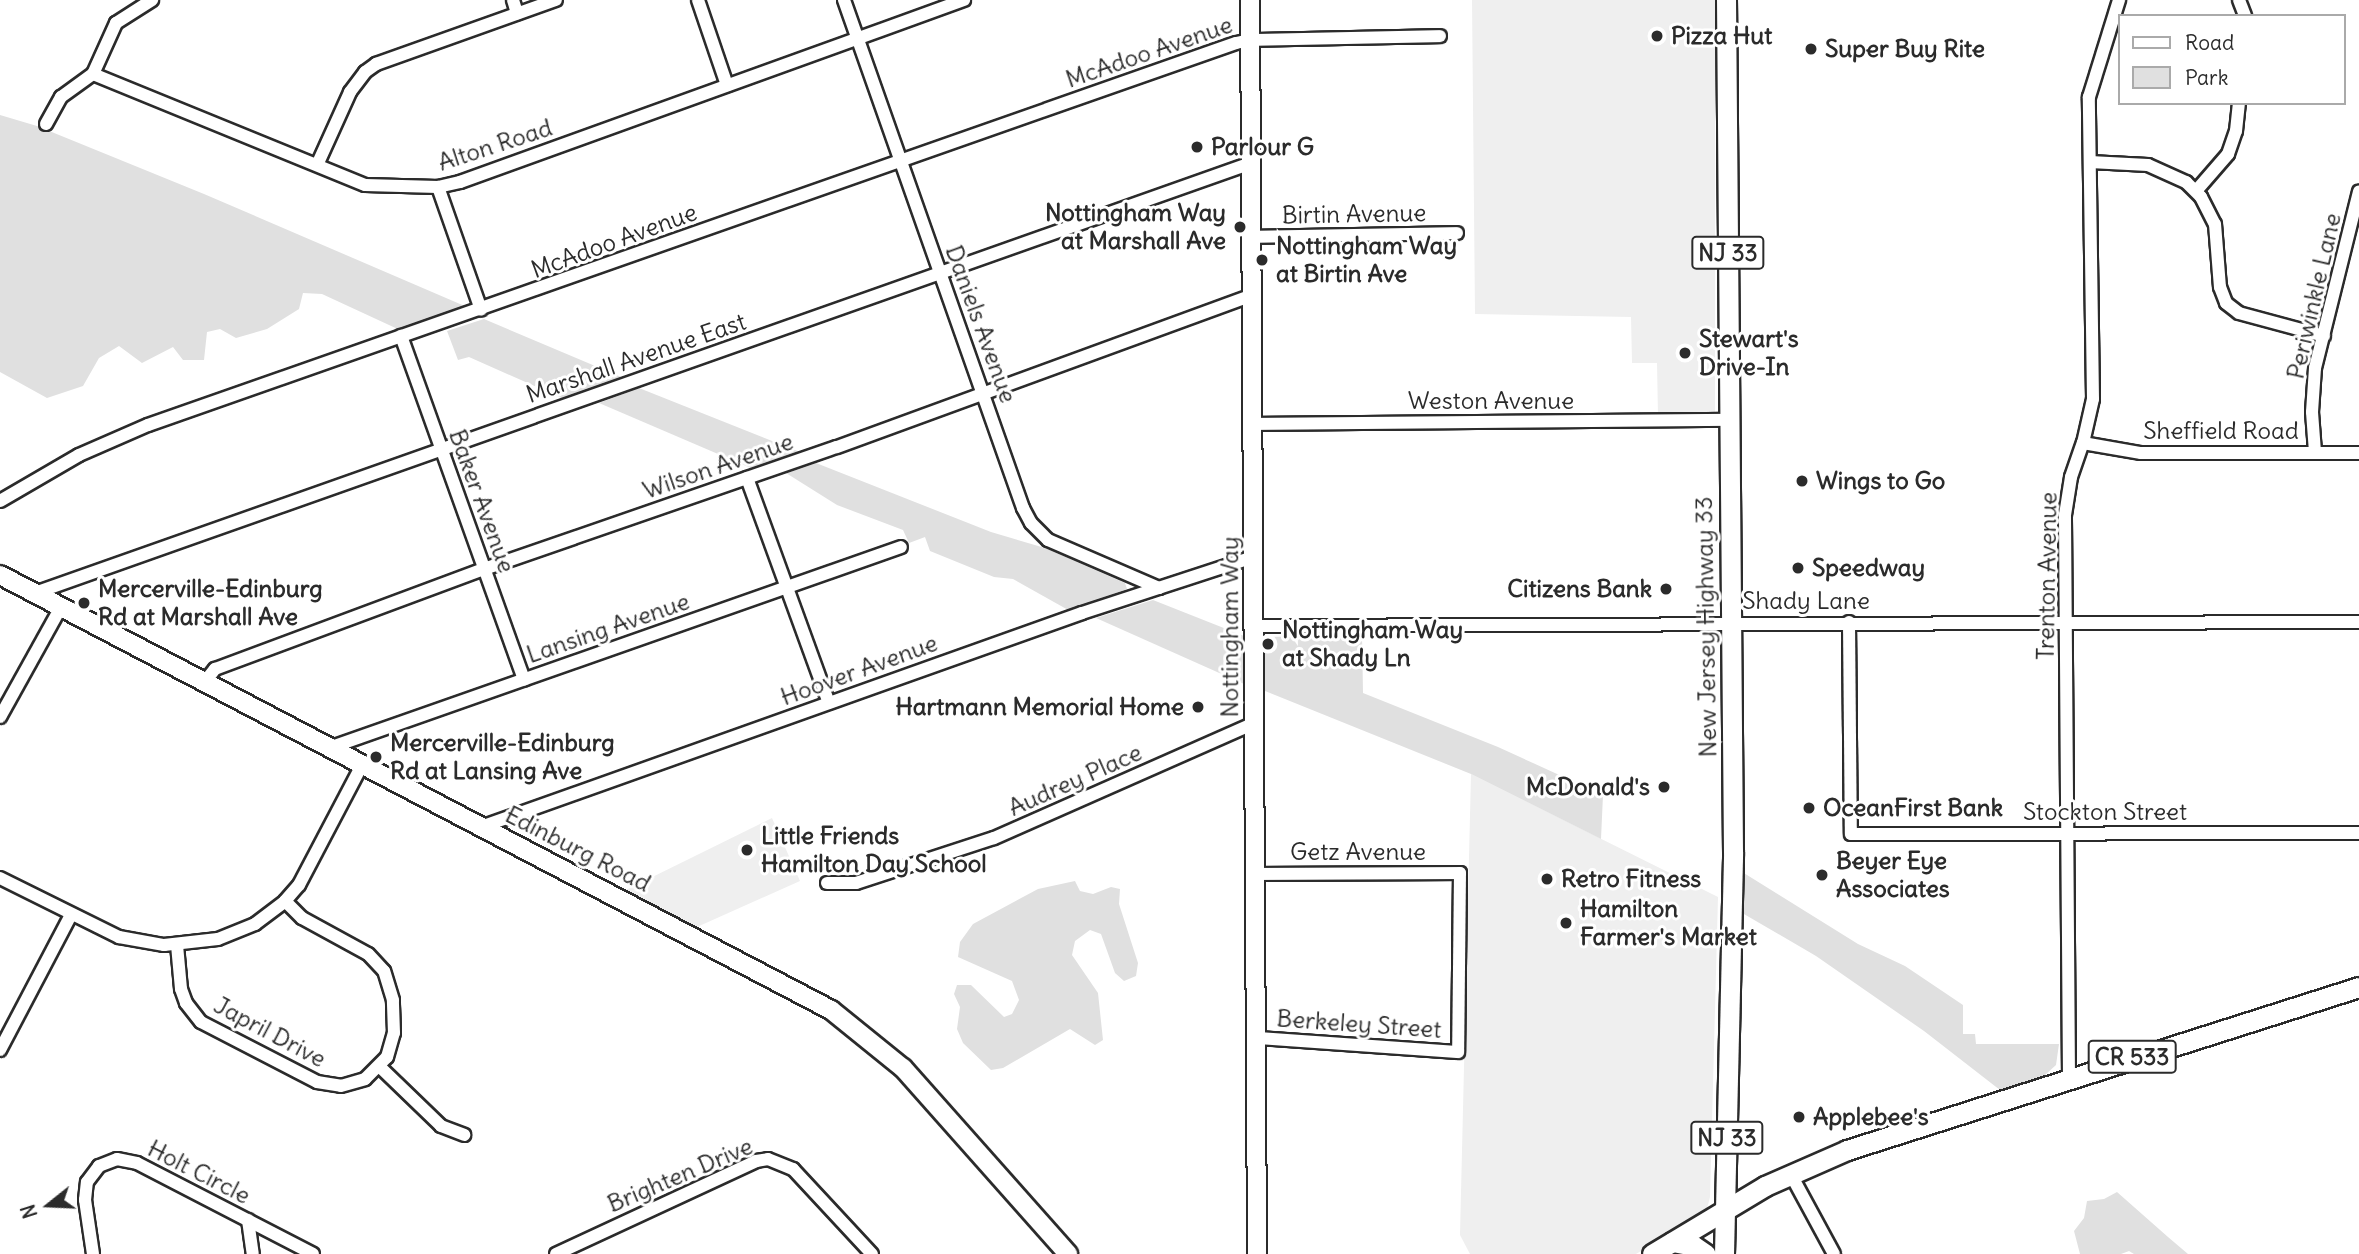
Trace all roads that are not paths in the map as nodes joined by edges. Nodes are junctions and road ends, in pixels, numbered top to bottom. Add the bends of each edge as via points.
1 (152, 0) edge
2 (513, 0) edge
3 (556, 0) edge
4 (698, 0) edge
5 (844, 0) edge
6 (964, 0) edge
7 (1250, 0) edge
8 (1726, 0) edge
9 (2119, 0) edge
10 (517, 13) junction
11 (1440, 36) dead end
12 (858, 39) junction
13 (1250, 40) junction
14 (93, 74) junction
15 (727, 85) junction
16 (2239, 105) edge
17 (46, 124) dead end
18 (901, 160) junction
19 (2090, 162) junction
20 (318, 163) junction
21 (1251, 163) junction
22 (438, 187) junction
23 (2196, 191) junction
24 (2359, 191) edge
25 (1457, 233) dead end
26 (1251, 237) junction
27 (940, 274) junction
28 (1252, 295) junction
29 (481, 310) junction
30 (2324, 336) junction
31 (401, 337) junction
32 (984, 394) junction
33 (1729, 420) junction
34 (1253, 424) junction
35 (2083, 443) junction
36 (441, 449) junction
37 (2315, 452) junction
38 (2359, 453) edge
39 (747, 478) junction
40 (0, 501) edge
41 (901, 547) dead end
42 (1254, 557) junction
43 (484, 569) junction
44 (0, 575) edge
45 (787, 588) junction
46 (1159, 589) junction
47 (35, 593) junction
48 (61, 607) junction
49 (1849, 622) junction
50 (2066, 622) junction
51 (2359, 622) edge
52 (1731, 623) junction
53 (1254, 626) junction
54 (524, 680) junction
55 (204, 683) junction
56 (829, 703) junction
57 (0, 717) edge
58 (1255, 723) junction
59 (329, 748) junction
60 (362, 765) junction
61 (481, 827) junction
62 (2359, 833) edge
63 (2067, 834) junction
64 (1256, 874) junction
65 (0, 878) edge
66 (827, 883) dead end
67 (285, 901) junction
68 (71, 915) junction
69 (177, 945) junction
70 (2359, 987) edge
71 (1256, 1038) junction
72 (0, 1051) edge
73 (1458, 1052) joint
74 (380, 1067) junction
75 (2069, 1078) junction
76 (464, 1135) dead end
77 (1790, 1174) junction
78 (1725, 1210) junction
79 (248, 1220) junction
80 (1672, 1242) junction
81 (93, 1254) edge
82 (253, 1254) edge
83 (313, 1254) edge
84 (556, 1254) edge
85 (872, 1254) edge
86 (1068, 1254) edge
87 (1257, 1254) edge
88 (1652, 1254) edge
89 (1706, 1254) edge
90 (1724, 1254) edge
91 (1834, 1254) edge

1 - 14 street via 116,23
2 - 10 street
3 - 10 street
4 - 15 street
5 - 12 street, Daniels Avenue
6 - 12 street, Alton Road
7 - 13 main road, Nottingham Way
8 - 33 main road, New Jersey Highway 33 / NJ 33
9 - 19 street, Trenton Avenue via 2091,82
10 - 20 street via 390,58 365,72 350,92
11 - 13 street, McAdoo Avenue
12 - 15 street, Alton Road
12 - 18 street, Daniels Avenue
13 - 18 street, McAdoo Avenue
13 - 21 main road, Nottingham Way
14 - 17 street via 61,97
14 - 20 street, Alton Road
15 - 22 street, Alton Road
16 - 23 street via 2228,154
18 - 27 street, Daniels Avenue
18 - 29 street, McAdoo Avenue
19 - 23 street via 2160,168
19 - 35 street, Trenton Avenue via 2094,375
20 - 22 street, Alton Road via 365,185
21 - 26 main road, Nottingham Way
21 - 27 street, Marshall Avenue East
22 - 29 street
23 - 30 street via 2215,224 2220,288 2226,303 2239,313
24 - 30 street, Periwinkle Lane
25 - 26 street, Birtin Avenue
26 - 28 main road, Nottingham Way
27 - 32 street, Daniels Avenue
27 - 36 street, Marshall Avenue East
28 - 32 street, Wilson Avenue
28 - 34 main road, Nottingham Way
29 - 31 street, McAdoo Avenue
30 - 37 street, Periwinkle Lane via 2312,392
31 - 36 street, Baker Avenue
31 - 40 street, McAdoo Avenue via 113,439
32 - 39 street, Wilson Avenue
32 - 46 street, Daniels Avenue via 1023,508 1039,533
33 - 34 street, Weston Avenue
33 - 52 main road, New Jersey Highway 33 / NJ 33
34 - 42 main road, Nottingham Way
35 - 37 street, Sheffield Road via 2141,453
35 - 50 street, Trenton Avenue via 2065,515
36 - 43 street, Baker Avenue
36 - 47 street, Marshall Avenue East
37 - 38 street, Sheffield Road
39 - 43 street, Wilson Avenue
39 - 45 street
41 - 45 street, Lansing Avenue
42 - 46 street, Hoover Avenue
42 - 53 main road, Nottingham Way
43 - 54 street, Baker Avenue
43 - 55 street, Wilson Avenue via 215,669
44 - 47 main road, Edinburg Road
45 - 54 street, Lansing Avenue
45 - 56 street
46 - 56 street, Hoover Avenue
47 - 48 main road, Edinburg Road
48 - 55 main road, Edinburg Road
48 - 57 street
49 - 50 street, Shady Lane
49 - 52 street, Shady Lane
49 - 63 street, Stockton Street via 1851,834
50 - 51 street, Shady Lane
50 - 63 street, Trenton Avenue
52 - 53 street, Shady Lane
52 - 78 main road, New Jersey Highway 33 / NJ 33 via 1733,858
53 - 58 main road, Nottingham Way
54 - 59 street, Lansing Avenue
55 - 59 main road, Edinburg Road
56 - 61 street, Hoover Avenue
58 - 64 main road, Nottingham Way
58 - 66 street, Audrey Place via 994,838 856,883
59 - 60 main road, Edinburg Road
60 - 61 main road, Edinburg Road
60 - 67 street via 310,868
61 - 86 main road, Edinburg Road via 804,994 857,1028 902,1068
62 - 63 street, Stockton Street
63 - 75 street, Trenton Avenue
64 - 71 main road, Nottingham Way
64 - 73 street, Getz Avenue via 1460,873
65 - 68 street
67 - 69 street via 238,932
67 - 74 street via 302,918 368,954 384,971 395,1025 392,1045
68 - 69 street via 119,937
68 - 72 street
69 - 74 street, Japril Drive via 186,1003 210,1029 328,1085 353,1084
70 - 75 main road, CR 533
71 - 73 street, Berkeley Street
71 - 87 main road, Nottingham Way
74 - 76 street via 441,1126
75 - 77 main road, CR 533 via 1847,1150
77 - 78 main road, CR 533
77 - 91 street
78 - 80 main road, CR 533
78 - 90 main road, New Jersey Highway 33 / NJ 33
79 - 81 street, Holt Circle via 127,1160 108,1161 87,1182
79 - 82 street
79 - 83 street, Holt Circle
80 - 88 main road, CR 533
80 - 89 main road via 1694,1246
84 - 85 street, Brighten Drive via 756,1161 768,1160 793,1169

